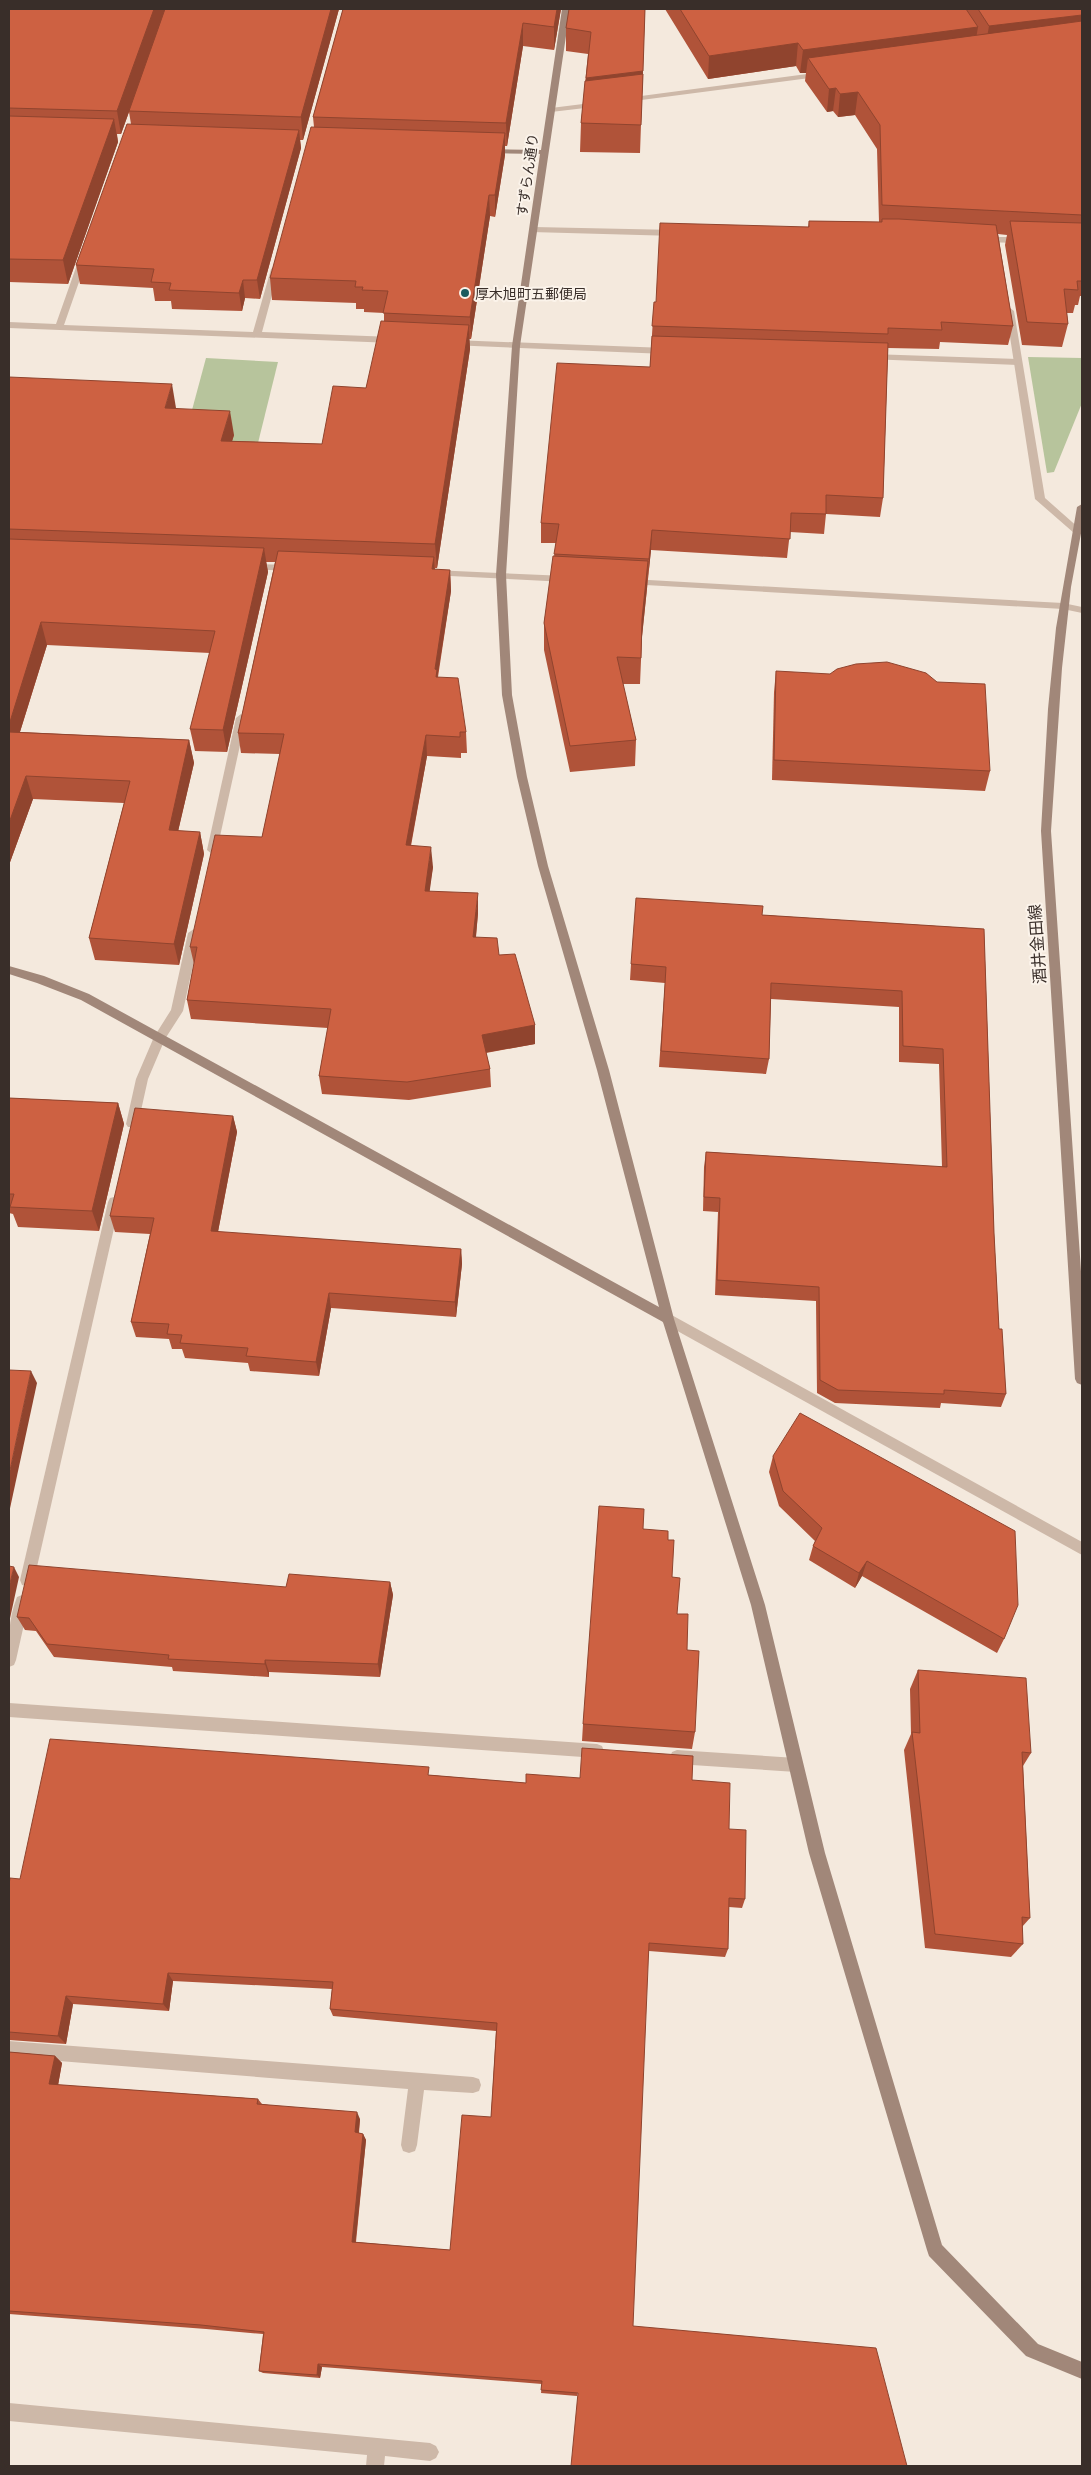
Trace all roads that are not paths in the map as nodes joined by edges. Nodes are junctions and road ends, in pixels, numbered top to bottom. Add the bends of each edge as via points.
1 (566, 9) edge
2 (835, 72) edge
3 (620, 101) edge
4 (610, 102) edge
5 (551, 110) junction
6 (474, 150) edge
7 (544, 152) junction
8 (534, 230) junction
9 (688, 234) edge
10 (970, 238) edge
11 (1035, 241) edge
12 (85, 252) edge
13 (278, 258) edge
14 (1008, 304) edge
15 (9, 325) edge
16 (59, 327) junction
17 (257, 333) junction
18 (405, 340) edge
19 (445, 342) edge
20 (516, 346) junction
21 (674, 351) edge
22 (861, 357) edge
23 (1018, 362) junction
24 (1082, 507) edge
25 (1076, 531) junction
26 (235, 566) edge
27 (304, 569) edge
28 (423, 572) edge
29 (501, 575) junction
30 (580, 579) edge
31 (620, 582) edge
32 (1064, 606) junction
33 (1082, 610) edge
34 (245, 703) edge
35 (209, 867) edge
36 (196, 924) edge
37 (9, 970) edge
38 (160, 1037) junction
39 (129, 1137) edge
40 (118, 1185) edge
41 (668, 1318) junction
42 (1082, 1380) edge
43 (1082, 1549) edge
44 (9, 1660) edge
45 (9, 1710) edge
46 (610, 1752) edge
47 (660, 1756) edge
48 (796, 1765) junction
49 (9, 2049) edge
50 (417, 2082) junction
51 (473, 2085) dead end
52 (409, 2145) dead end
53 (1082, 2370) edge
54 (9, 2412) edge
55 (377, 2448) junction
56 (430, 2452) dead end
57 (375, 2466) edge

1 - 5 street, すずらん通り
2 - 3 street
4 - 5 street
5 - 7 street, すずらん通り
6 - 7 street
7 - 8 street, すずらん通り
8 - 9 street
8 - 20 street, すずらん通り
10 - 11 street via 999,244
12 - 16 street
13 - 17 street
14 - 23 street
15 - 16 street
16 - 17 street
17 - 18 street
19 - 20 street
20 - 21 street
20 - 29 street, すずらん通り
22 - 23 street
23 - 25 street via 1040,499
24 - 25 street, 酒井金田線
25 - 32 street, 酒井金田線
26 - 27 street via 274,572
28 - 29 street
29 - 30 street
29 - 41 street, すずらん通り via 507,696 522,777 543,866 603,1070
31 - 32 street
32 - 33 street
32 - 42 street, 酒井金田線 via 1050,743 1046,831
34 - 35 street
36 - 38 street via 177,1011
37 - 38 street via 85,997
38 - 39 street via 142,1079
38 - 41 street
40 - 44 street
41 - 43 street
41 - 48 street, すずらん通り via 758,1606
45 - 46 street
47 - 48 street
48 - 53 street, すずらん通り via 818,1853 935,2250 1032,2350
49 - 50 street
50 - 51 street
50 - 52 street
54 - 55 street
55 - 56 street
55 - 57 street

